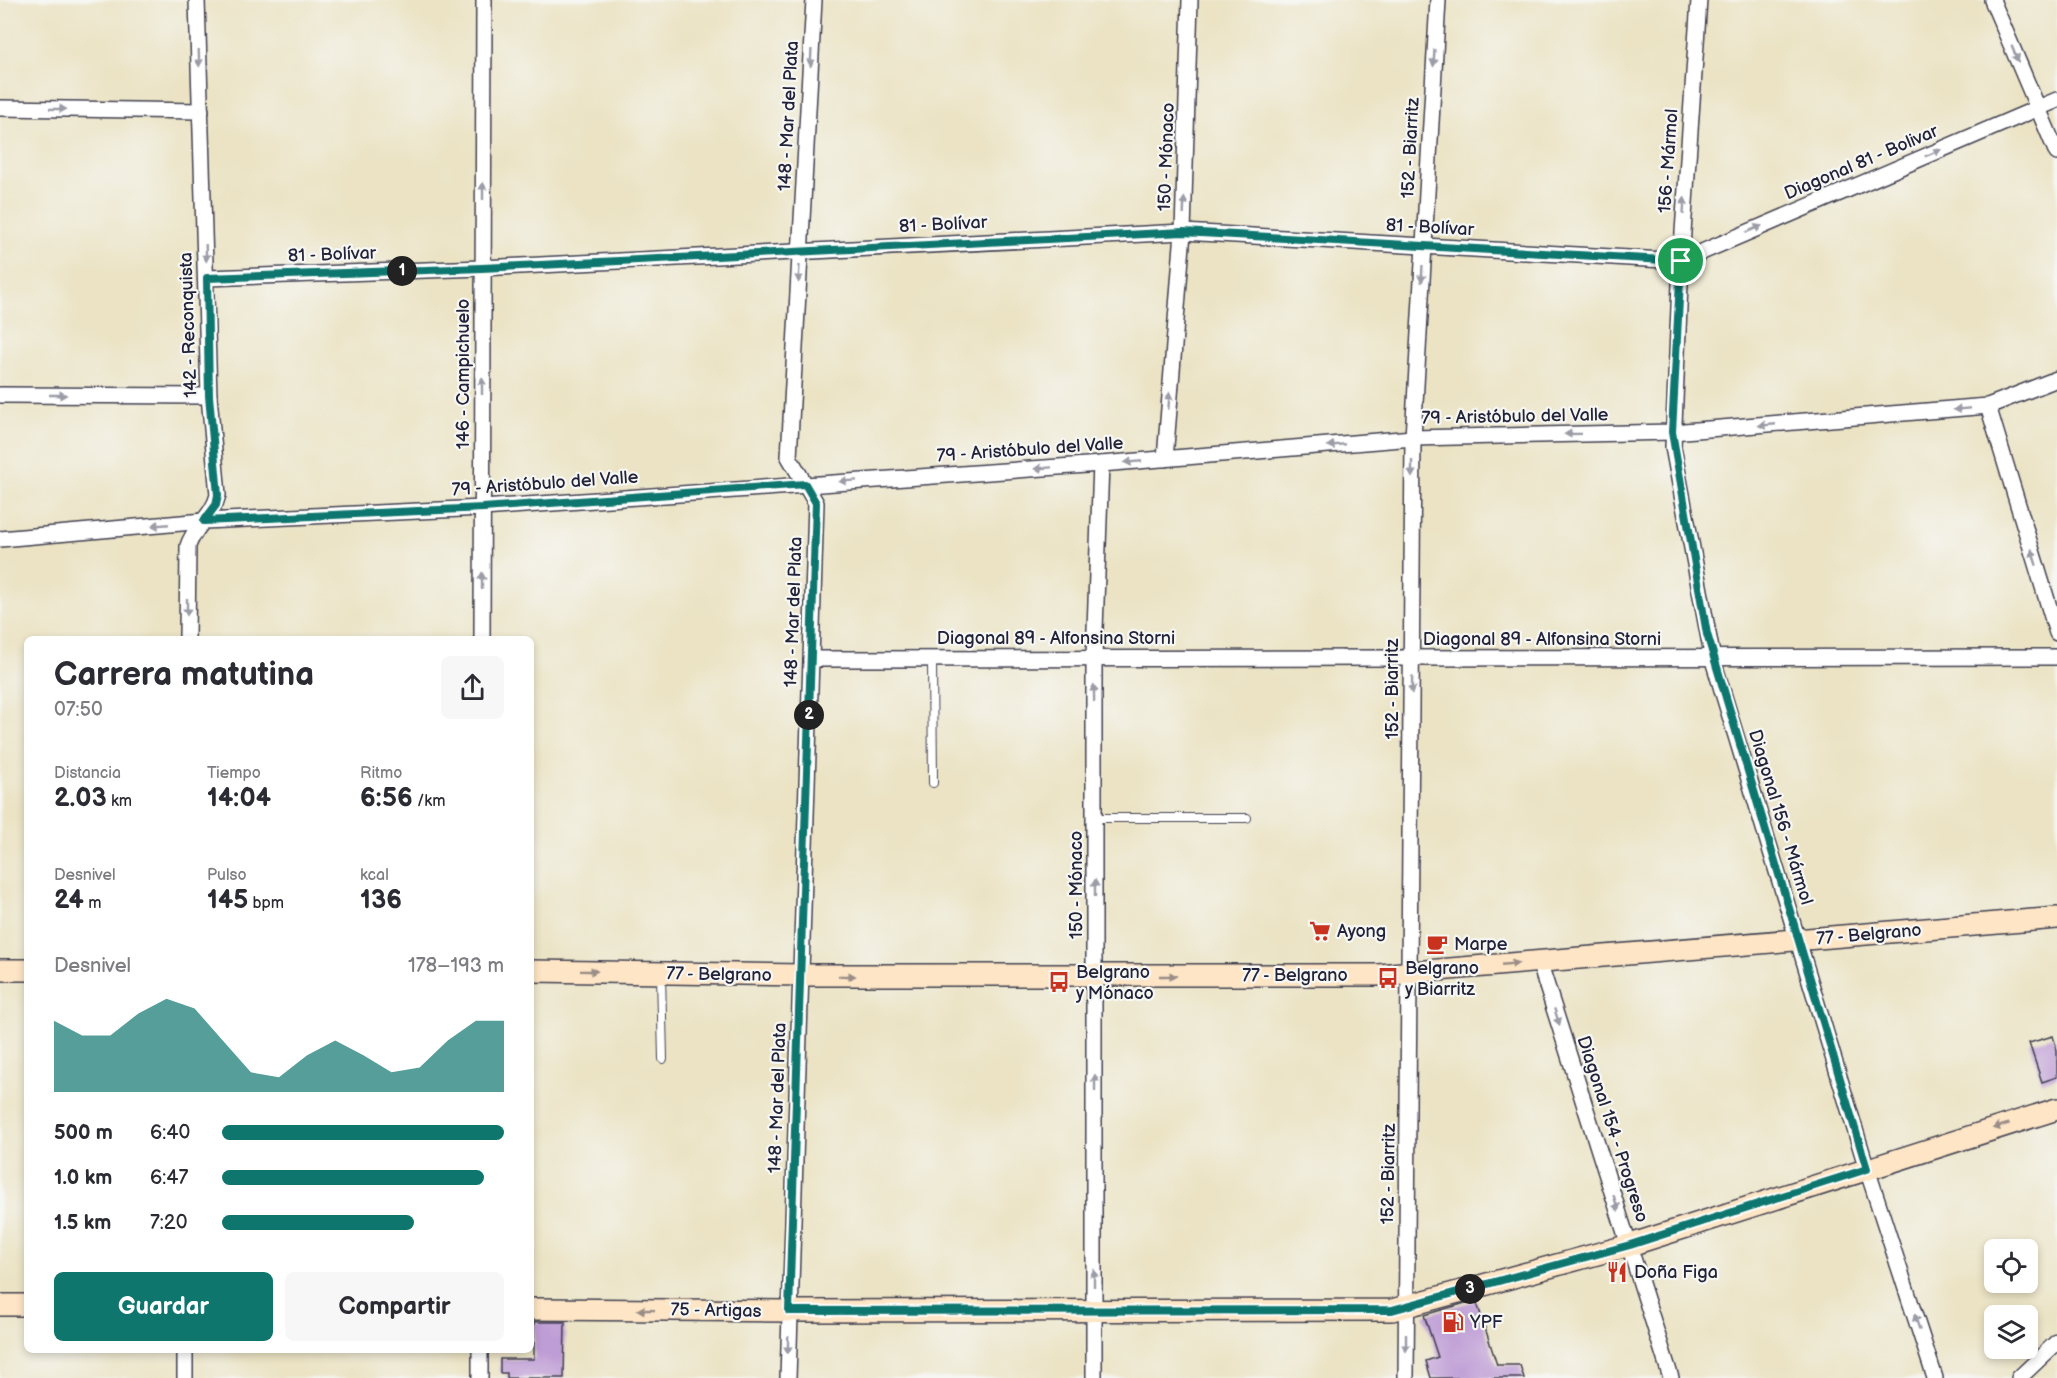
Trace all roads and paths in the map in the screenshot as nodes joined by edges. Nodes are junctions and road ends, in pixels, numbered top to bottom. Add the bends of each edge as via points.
1 (197, 0) edge
2 (484, 0) edge
3 (814, 0) edge
4 (1190, 0) edge
5 (1438, 0) edge
6 (1699, 0) edge
7 (1992, 0) edge
8 (2057, 100) edge
9 (0, 108) edge
10 (2038, 108) junction
11 (201, 111) junction
12 (2057, 153) edge
13 (1183, 232) junction
14 (1424, 246) junction
15 (800, 251) junction
16 (1681, 261) junction
17 (482, 268) junction
18 (207, 278) junction
19 (2057, 379) edge
20 (0, 395) edge
21 (209, 396) junction
22 (1988, 406) junction
23 (1672, 432) junction
24 (1413, 438) junction
25 (1165, 459) junction
26 (1101, 464) junction
27 (805, 484) junction
28 (483, 508) junction
29 (204, 521) junction
30 (0, 539) edge
31 (2057, 633) edge
32 (187, 636) edge
33 (482, 636) edge
34 (1094, 657) junction
35 (1412, 657) junction
36 (2057, 657) edge
37 (932, 658) junction
38 (811, 659) junction
39 (1713, 660) junction
40 (933, 783) dead end
41 (1096, 818) junction
42 (1246, 818) dead end
43 (2057, 918) edge
44 (1797, 940) junction
45 (1539, 961) junction
46 (0, 970) edge
47 (24, 970) edge
48 (534, 971) edge
49 (661, 972) junction
50 (1409, 973) junction
51 (801, 975) junction
52 (1095, 976) junction
53 (663, 1059) dead end
54 (2057, 1109) edge
55 (1867, 1169) junction
56 (1630, 1245) junction
57 (0, 1305) edge
58 (24, 1305) edge
59 (1406, 1307) junction
60 (534, 1309) edge
61 (1094, 1310) junction
62 (789, 1311) junction
63 (2057, 1342) edge
64 (185, 1353) edge
65 (480, 1353) edge
66 (184, 1378) edge
67 (480, 1378) edge
68 (788, 1378) edge
69 (1094, 1378) edge
70 (1406, 1378) edge
71 (1671, 1378) edge
72 (1935, 1378) edge
73 (2019, 1378) edge

1 -> 11 street, 142 - Reconquista
17 -> 2 street, 146 - Campichuelo
3 -> 15 street, 148 - Mar del Plata
13 -> 4 street, 150 - Mónaco
5 -> 14 street, 152 - Biarritz
16 -> 6 street, 156 - Mármol
7 -> 10 street
8 - 10 street, Diagonal 81 - Bolivar
9 -> 11 street
10 - 12 street
16 -> 10 street, Diagonal 81 - Bolivar
11 -> 18 street, 142 - Reconquista
13 - 14 street, 81 - Bolívar
13 - 15 street, 81 - Bolívar
25 -> 13 street, 150 - Mónaco
14 - 16 street, 81 - Bolívar
14 -> 24 street, 152 - Biarritz
15 - 17 street, 81 - Bolívar
15 -> 27 street, 148 - Mar del Plata via 789,457
16 - 23 street, 156 - Mármol
17 - 18 street, 81 - Bolívar
28 -> 17 street, 146 - Campichuelo
18 - 21 street, 142 - Reconquista
19 - 22 street, 79 - Aristóbulo del Valle
20 -> 21 street
21 - 29 street, 142 - Reconquista via 218,495
22 -> 23 street, 79 - Aristóbulo del Valle
31 -> 22 street
23 -> 24 street, 79 - Aristóbulo del Valle
23 - 39 street, Diagonal 156 - Mármol
24 -> 25 street, 79 - Aristóbulo del Valle
24 -> 35 street, 152 - Biarritz
25 -> 26 street, 79 - Aristóbulo del Valle
26 -> 27 street, 79 - Aristóbulo del Valle
26 - 34 street, 150 - Mónaco
27 - 28 street, 79 - Aristóbulo del Valle
27 - 38 street, 148 - Mar del Plata via 816,503
28 - 29 street, 79 - Aristóbulo del Valle
33 -> 28 street, 146 - Campichuelo
29 -> 30 street, 79 - Aristóbulo del Valle
29 -> 32 street, 142 - Reconquista via 191,535 187,553
34 - 35 street, Diagonal 89 - Alfonsina Storni
34 - 37 street, Diagonal 89 - Alfonsina Storni
41 -> 34 street, 150 - Mónaco
35 - 39 street, Diagonal 89 - Alfonsina Storni
35 -> 50 street, 152 - Biarritz
36 - 39 street, Diagonal 89 - Alfonsina Storni
37 - 38 street, Diagonal 89 - Alfonsina Storni
37 - 40 lane
38 - 51 street, 148 - Mar del Plata
39 - 44 street, Diagonal 156 - Mármol
41 - 42 lane
52 -> 41 street, 150 - Mónaco
43 - 44 street, 77 - Belgrano
44 - 45 street, 77 - Belgrano
44 - 55 street, Diagonal 156 - Mármol
50 -> 45 street, 77 - Belgrano
45 -> 56 street, Diagonal 154 - Progreso
46 - 47 street
48 -> 49 street, 77 - Belgrano
49 - 51 street, 77 - Belgrano
49 - 53 lane
52 -> 50 street, 77 - Belgrano
50 - 59 street, 152 - Biarritz
51 -> 52 street, 77 - Belgrano
51 - 62 street, 148 - Mar del Plata
61 -> 52 street, 150 - Mónaco
54 -> 55 street, 75 - Artigas
55 - 56 street, 75 - Artigas
72 -> 55 street, Diagonal 156 - Mármol
56 - 59 street, 75 - Artigas
56 - 71 street, Diagonal 154 - Progreso
57 - 58 street
59 - 61 street, 75 - Artigas
59 -> 70 street, 152 - Biarritz
62 -> 60 street, 75 - Artigas
61 - 62 street, 75 - Artigas
61 - 69 street, 150 - Mónaco
62 -> 68 street, 148 - Mar del Plata
63 - 73 street
64 - 66 street
65 - 67 street

